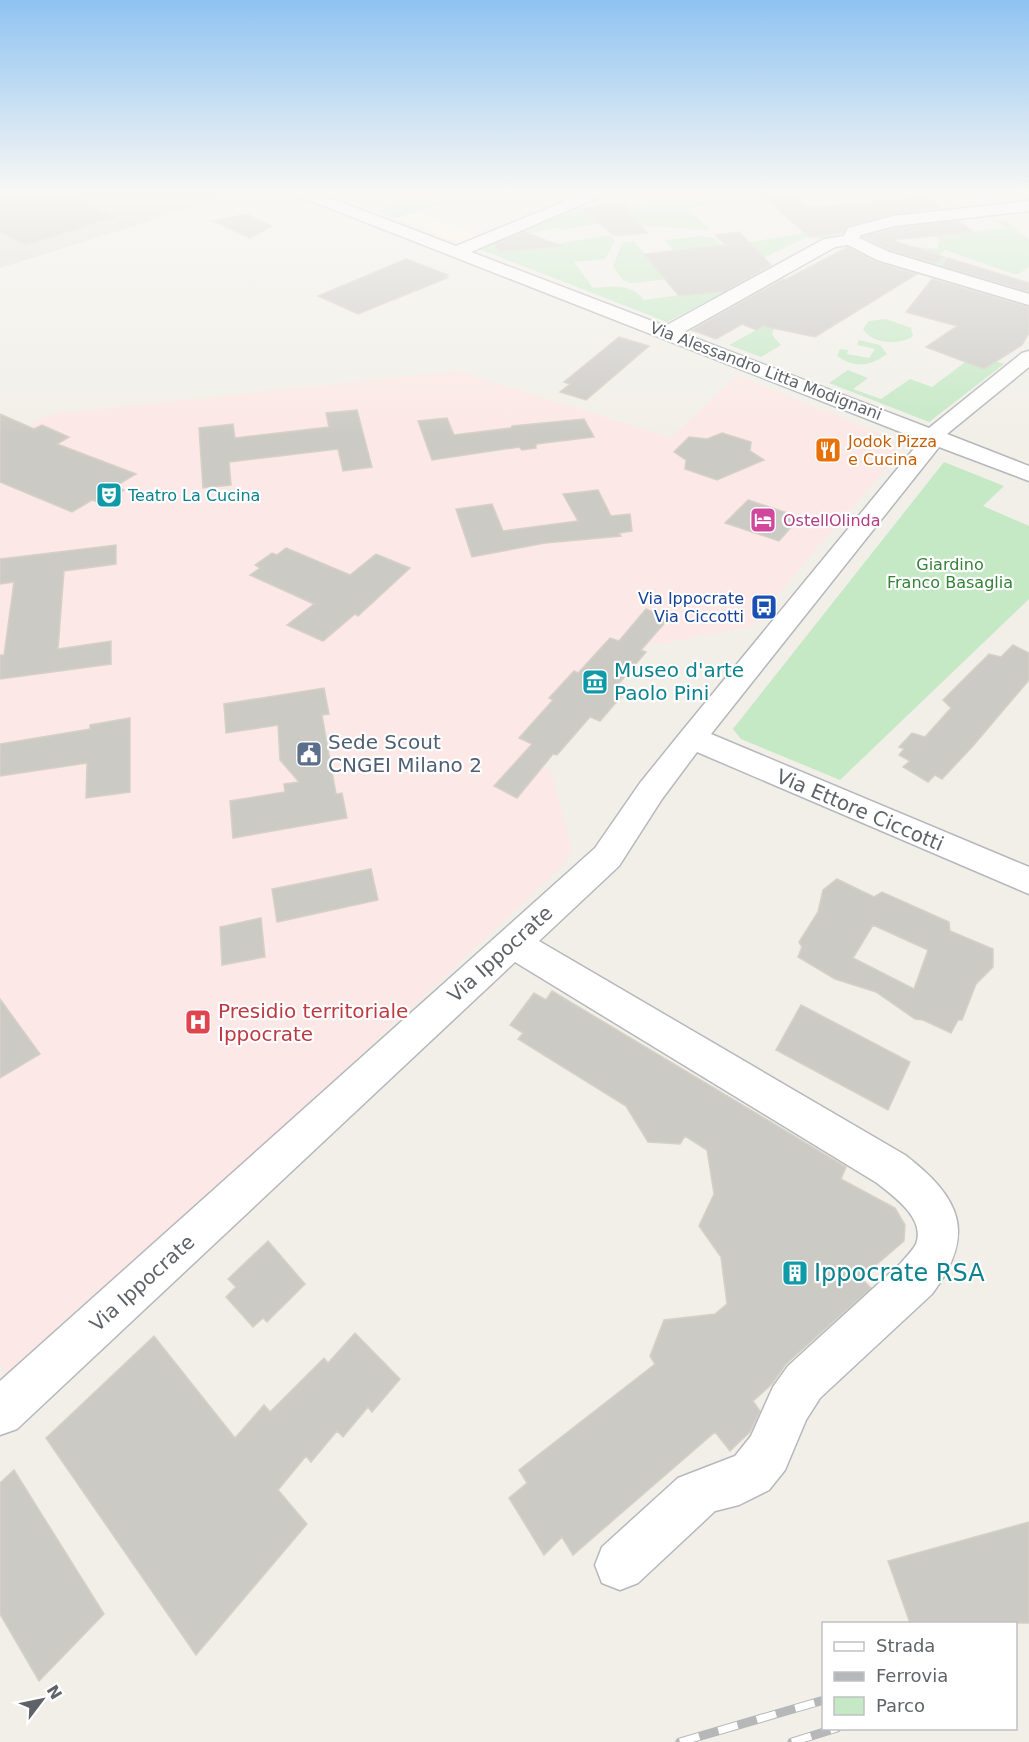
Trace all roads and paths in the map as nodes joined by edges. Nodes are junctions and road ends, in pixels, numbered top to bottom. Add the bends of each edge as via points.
1 (513, 273) edge
2 (775, 273) edge
3 (940, 273) edge
4 (1029, 300) edge
5 (667, 333) junction
6 (1029, 357) edge
7 (934, 437) junction
8 (1029, 474) edge
9 (692, 738) junction
10 (1029, 881) edge
11 (513, 943) junction
12 (0, 1412) edge
13 (620, 1565) dead end

1 - 5 street, Via Alessandro Litta Modignani
2 - 5 street
3 - 4 street
5 - 7 street, Via Alessandro Litta Modignani
6 - 7 street, Via Ippocrate via 940,428
7 - 8 street, Via Alessandro Litta Modignani
7 - 9 street, Via Ippocrate via 926,452 866,520
9 - 10 street, Via Ettore Ciccotti
9 - 11 street, Via Ippocrate via 607,857
11 - 12 street, Via Ippocrate
11 - 13 street via 891,1169 928,1201 938,1225 937,1246 927,1266 802,1384 753,1472 732,1485 701,1492

